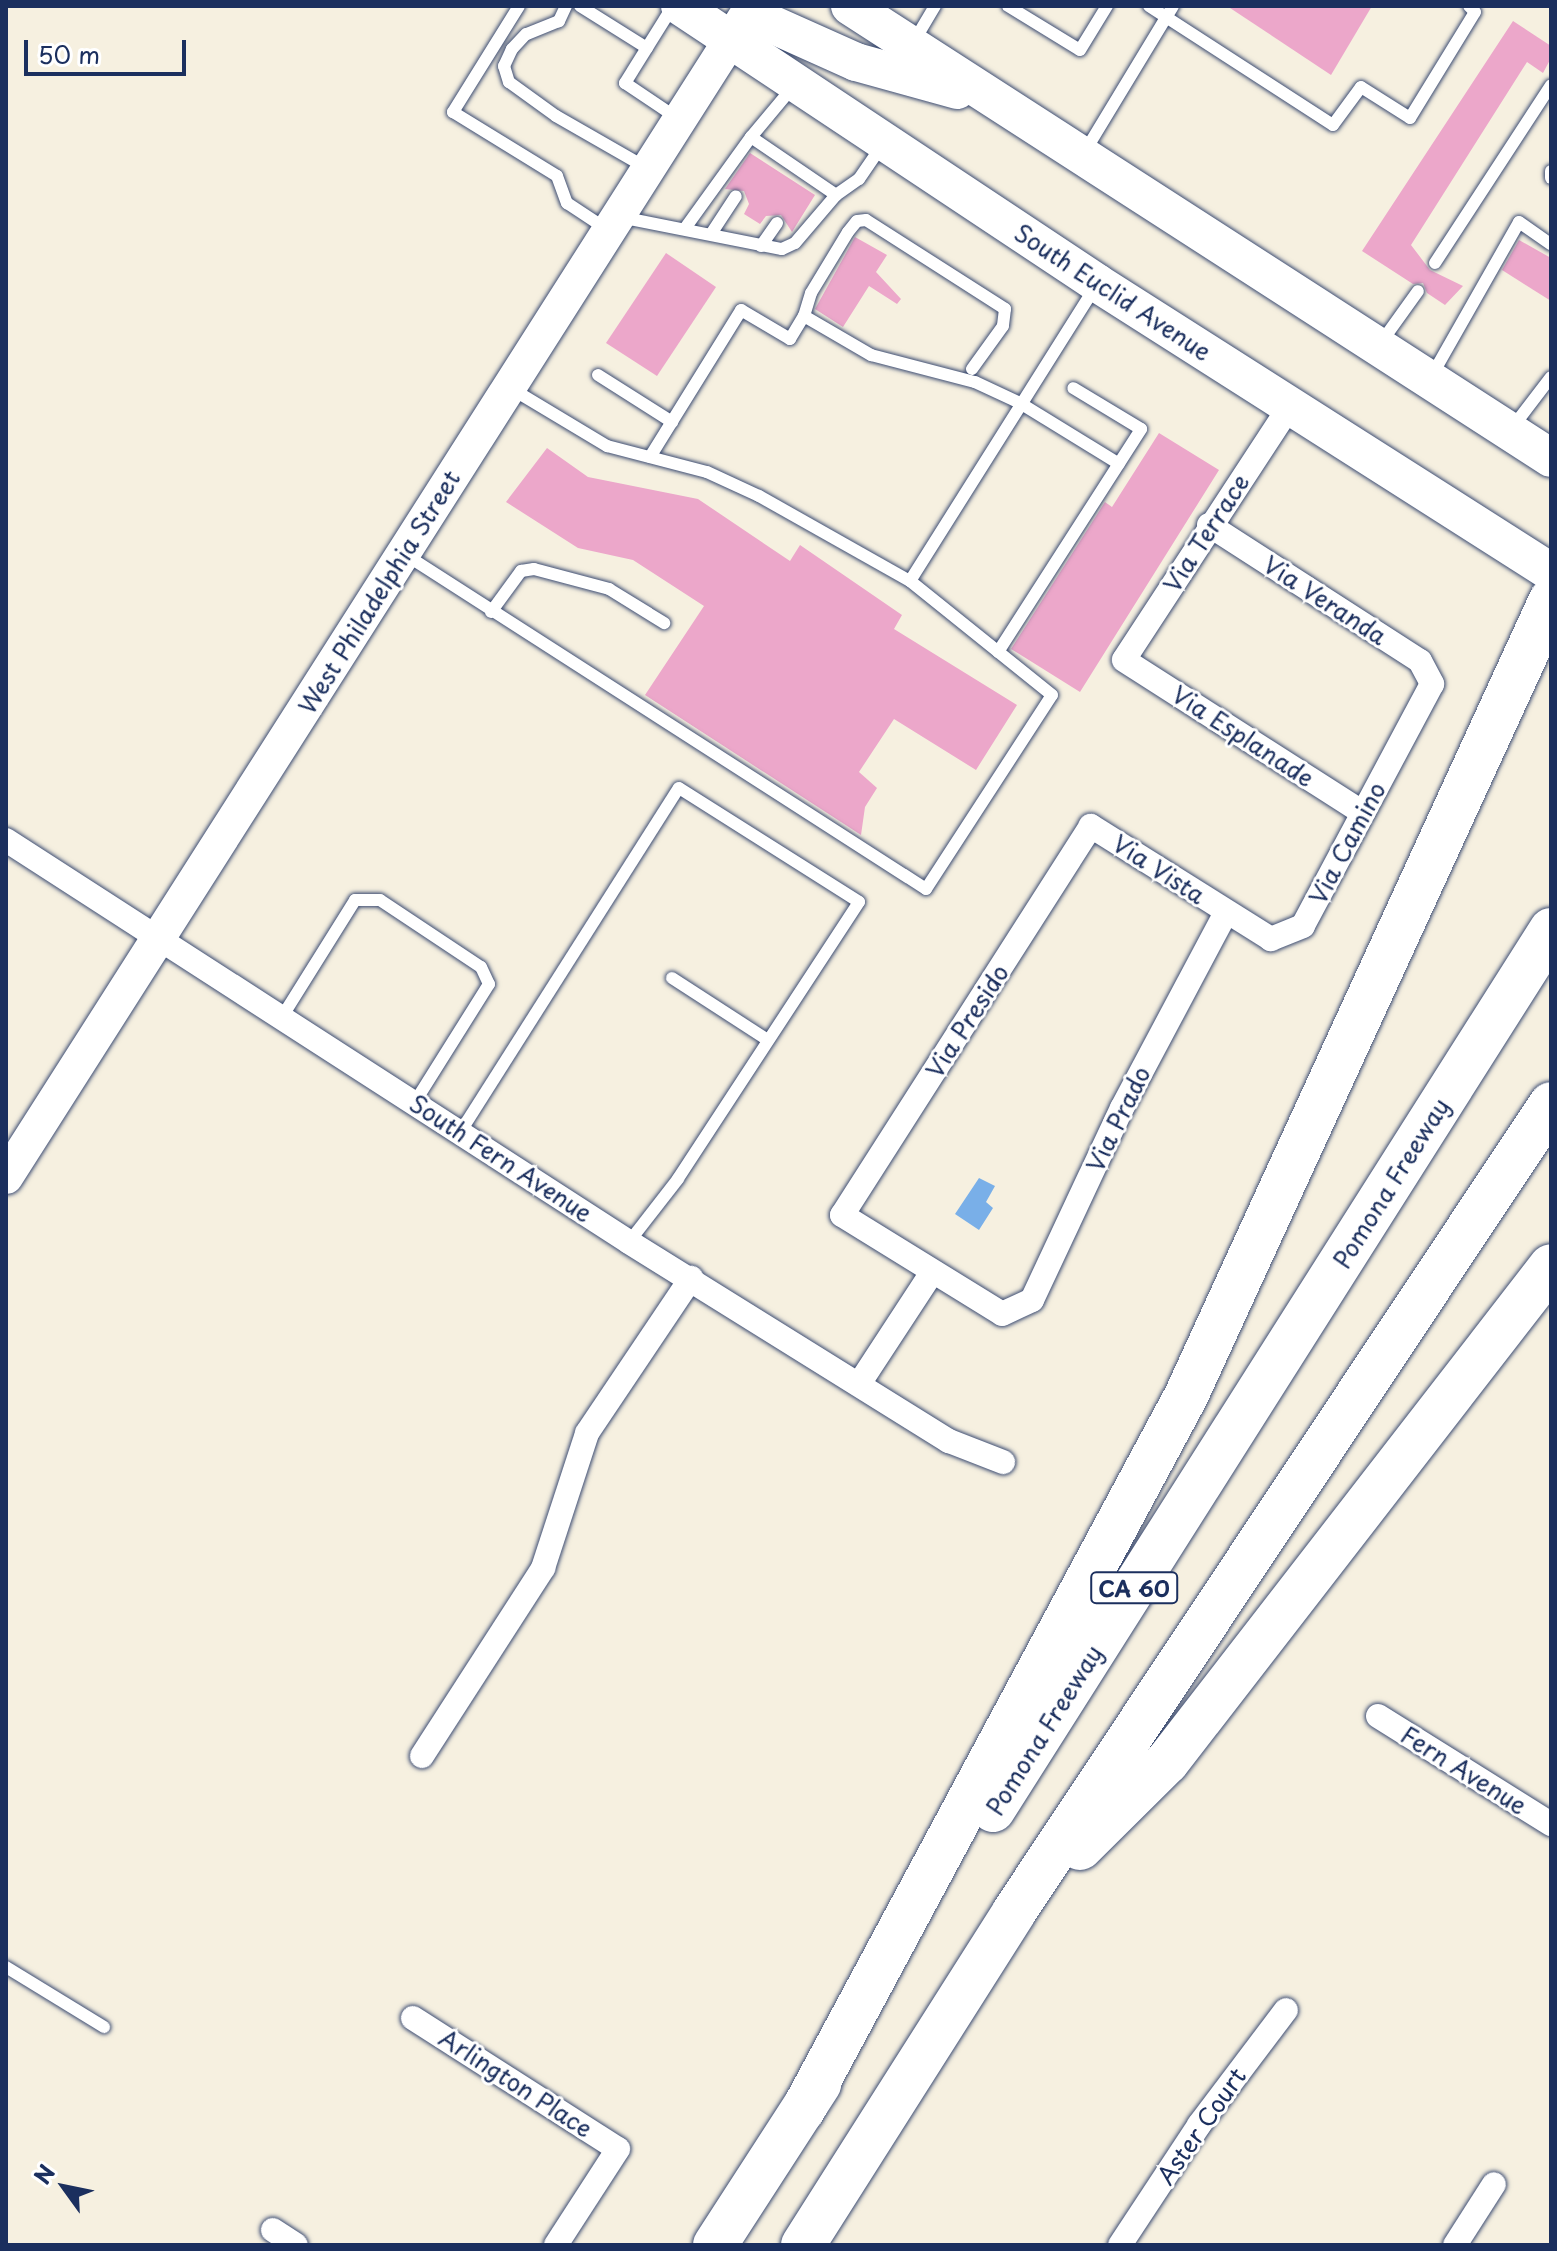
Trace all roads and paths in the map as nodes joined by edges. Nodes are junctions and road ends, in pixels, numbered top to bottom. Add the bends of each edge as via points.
1 (519, 6) edge
2 (566, 6) edge
3 (580, 6) edge
4 (673, 6) edge
5 (680, 6) edge
6 (752, 6) edge
7 (850, 6) edge
8 (935, 6) edge
9 (1107, 6) edge
10 (1149, 6) edge
11 (1469, 6) edge
12 (1015, 8) edge
13 (1170, 11) edge
14 (731, 39) junction
15 (912, 46) junction
16 (647, 48) junction
17 (796, 82) junction
18 (1551, 85) edge
19 (680, 119) junction
20 (1029, 122) junction
21 (751, 137) junction
22 (884, 141) junction
23 (767, 147) junction
24 (1082, 156) junction
25 (760, 159) dead end
26 (648, 169) junction
27 (1551, 171) edge
28 (1551, 178) edge
29 (836, 195) junction
30 (736, 196) dead end
31 (613, 223) junction
32 (777, 223) dead end
33 (686, 227) junction
34 (711, 234) junction
35 (1551, 244) edge
36 (761, 246) junction
37 (1435, 263) dead end
38 (1097, 283) junction
39 (1418, 291) dead end
40 (804, 316) junction
41 (1379, 347) junction
42 (972, 369) dead end
43 (598, 375) dead end
44 (1551, 377) edge
45 (1430, 380) junction
46 (509, 388) junction
47 (1073, 388) dead end
48 (1020, 403) junction
49 (1290, 406) junction
50 (672, 422) junction
51 (1510, 431) junction
52 (650, 457) junction
53 (1551, 458) edge
54 (1119, 464) junction
55 (1209, 525) junction
56 (403, 553) junction
57 (1551, 572) edge
58 (910, 581) junction
59 (1551, 600) edge
60 (491, 612) junction
61 (664, 623) dead end
62 (998, 652) junction
63 (1124, 660) joint
64 (1432, 684) joint
65 (1362, 812) junction
66 (1091, 826) joint
67 (6, 840) edge
68 (1226, 912) junction
69 (1551, 930) edge
70 (159, 938) junction
71 (672, 978) dead end
72 (282, 1017) junction
73 (768, 1040) junction
74 (415, 1102) junction
75 (1551, 1104) edge
76 (461, 1131) junction
77 (6, 1177) edge
78 (629, 1242) junction
79 (1551, 1266) edge
80 (931, 1274) junction
81 (691, 1278) junction
82 (859, 1384) junction
83 (1003, 1462) dead end
84 (1378, 1716) dead end
85 (422, 1756) dead end
86 (1551, 1824) edge
87 (1014, 1912) junction
88 (6, 1967) edge
89 (1286, 2010) dead end
90 (413, 2018) dead end
91 (104, 2027) dead end
92 (803, 2110) junction
93 (1494, 2184) dead end
94 (273, 2230) dead end
95 (296, 2245) edge
96 (556, 2245) edge
97 (715, 2245) edge
98 (803, 2245) edge
99 (1120, 2245) edge
100 (1455, 2245) edge

1 - 31 lane via 453,112 557,176 567,203
2 - 26 lane via 559,21 526,34 512,49 504,66 509,82
3 - 16 lane
4 - 16 lane
5 - 14 main road, South Euclid Avenue
6 - 14 main road, West Philadelphia Street
7 - 15 main road
8 - 15 lane
9 - 12 lane via 1080,50
10 - 13 lane
11 - 13 lane via 1475,12 1410,118 1361,87 1333,125
13 - 24 lane
14 - 17 main road, South Euclid Avenue
14 - 19 main road, West Philadelphia Street
14 - 20 main road via 762,24 776,24 834,54 962,92
15 - 20 main road
16 - 19 lane via 625,83
17 - 21 lane
17 - 22 main road, South Euclid Avenue
18 - 37 lane
19 - 26 main road, West Philadelphia Street
20 - 24 main road
21 - 23 lane
21 - 33 lane
22 - 29 lane via 859,179
22 - 38 main road, South Euclid Avenue
23 - 25 lane
23 - 29 lane via 804,180
24 - 41 main road
26 - 31 main road, West Philadelphia Street
27 - 28 lane
29 - 36 lane via 795,243 782,249
30 - 34 lane
31 - 33 lane
31 - 46 main road, West Philadelphia Street
32 - 36 lane
33 - 34 lane
34 - 36 lane
35 - 45 lane via 1519,222
38 - 48 lane
38 - 49 main road, South Euclid Avenue
39 - 41 lane
40 - 42 lane via 811,293 848,232 866,220 1005,309 1003,326
40 - 48 lane via 871,355 975,382
40 - 50 lane via 790,339 741,310
41 - 45 main road
43 - 50 lane
44 - 51 lane
45 - 51 main road
46 - 52 lane via 607,446
46 - 56 main road, West Philadelphia Street
47 - 54 lane via 1141,429
48 - 54 lane
48 - 58 lane
49 - 55 street, Via Terrace
49 - 57 main road, South Euclid Avenue
50 - 52 lane
51 - 53 main road
52 - 58 lane via 707,472 759,496
54 - 62 lane
55 - 63 street, Via Terrace
55 - 64 street, Via Veranda via 1420,661
56 - 60 lane
56 - 70 main road, West Philadelphia Street
58 - 62 lane
59 - 92 highway via 1186,1396
60 - 61 lane via 521,571 534,569 609,589
60 - 62 lane via 926,889 1052,695
63 - 65 street, Via Esplanade
64 - 65 street, Via Camino
65 - 68 street, Via Camino via 1303,926 1271,939
66 - 68 street, Via Vista
66 - 80 street, Via Presido via 842,1215
67 - 70 street, South Fern Avenue
68 - 80 street, Via Prado via 1122,1108 1032,1300 1002,1314
69 - 92 highway, Pomona Freeway / CA 60
70 - 72 street, South Fern Avenue
70 - 77 main road, West Philadelphia Street
71 - 73 lane
72 - 74 street, South Fern Avenue
72 - 74 lane via 355,900 380,900 481,967 489,984
73 - 76 lane via 859,902 679,788
73 - 78 lane via 678,1179
74 - 76 street, South Fern Avenue
75 - 87 highway, CA 60
76 - 78 street, South Fern Avenue
78 - 81 street, South Fern Avenue
79 - 87 highway via 1167,1762
80 - 82 street
81 - 82 street, South Fern Avenue
81 - 85 street via 587,1433 543,1568
82 - 83 street, South Fern Avenue via 949,1441
84 - 86 street, Fern Avenue
87 - 98 highway, CA 60
88 - 91 lane
89 - 99 street, Aster Court via 1199,2125
90 - 96 street, Arlington Place via 618,2149
92 - 97 highway, Pomona Freeway / CA 60
93 - 100 street
94 - 95 street

